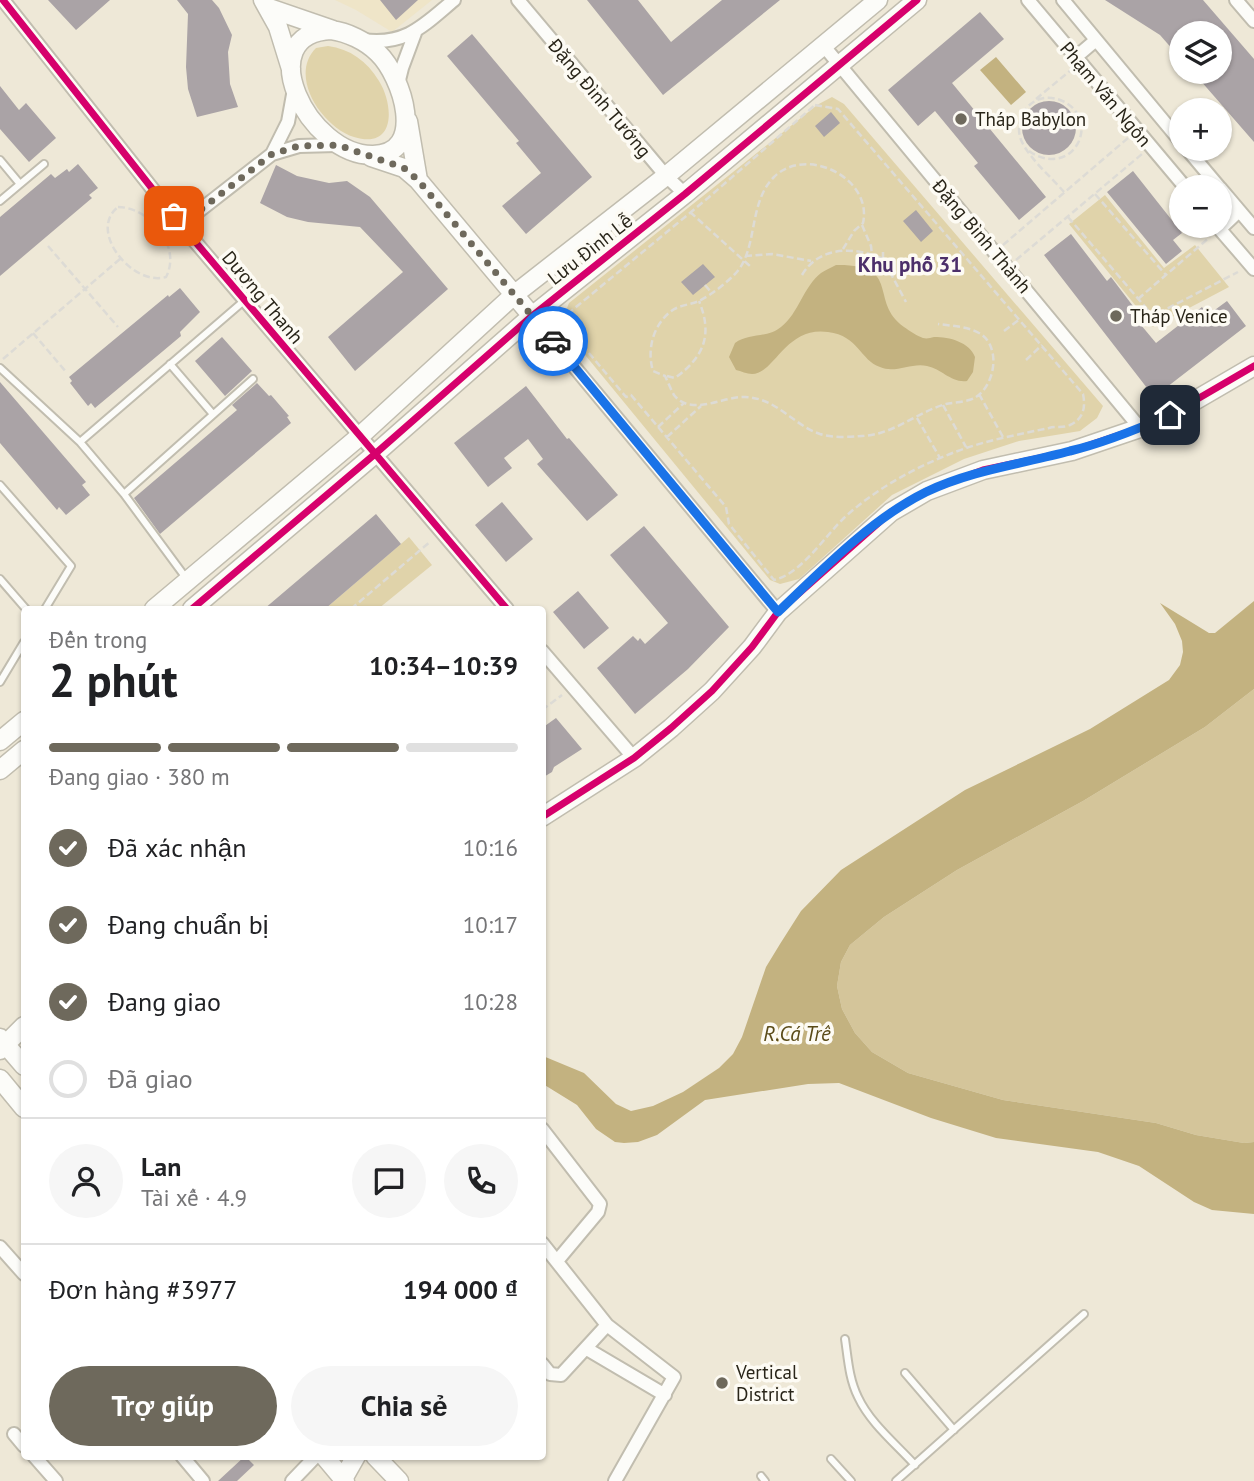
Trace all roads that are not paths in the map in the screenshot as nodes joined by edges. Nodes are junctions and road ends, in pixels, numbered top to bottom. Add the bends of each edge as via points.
1 (4, 0) edge
2 (454, 0) edge
3 (517, 0) edge
4 (878, 0) edge
5 (917, 0) edge
6 (1063, 0) edge
7 (1236, 0) edge
8 (1035, 2) edge
9 (266, 4) edge
10 (1254, 22) edge
11 (340, 32) junction
12 (415, 33) junction
13 (357, 39) junction
14 (1096, 40) junction
15 (823, 45) junction
16 (1078, 60) junction
17 (839, 64) junction
18 (291, 69) junction
19 (398, 84) junction
20 (294, 89) junction
21 (406, 113) junction
22 (1169, 128) edge
23 (338, 145) junction
24 (361, 153) junction
25 (272, 154) junction
26 (0, 160) edge
27 (1197, 161) edge
28 (44, 164) dead end
29 (1175, 175) edge
30 (1208, 175) edge
31 (666, 176) junction
32 (418, 180) junction
33 (20, 184) junction
34 (685, 194) junction
35 (0, 201) edge
36 (1232, 203) edge
37 (1239, 211) junction
38 (1232, 216) edge
39 (181, 225) junction
40 (1254, 228) edge
41 (1228, 238) edge
42 (1253, 265) edge
43 (515, 294) junction
44 (245, 300) junction
45 (531, 316) junction
46 (170, 364) junction
47 (1254, 366) edge
48 (0, 368) edge
49 (253, 379) dead end
50 (212, 414) junction
51 (1140, 428) junction
52 (360, 436) junction
53 (80, 442) junction
54 (375, 454) junction
55 (0, 485) edge
56 (124, 494) junction
57 (0, 579) edge
58 (188, 580) junction
59 (23, 606) edge
60 (47, 606) edge
61 (158, 606) edge
62 (196, 606) edge
63 (504, 606) edge
64 (778, 612) junction
65 (21, 647) edge
66 (546, 655) edge
67 (0, 682) edge
68 (21, 722) edge
69 (1, 739) edge
70 (21, 753) edge
71 (634, 758) junction
72 (0, 771) edge
73 (546, 814) edge
74 (21, 1028) edge
75 (2, 1044) edge
76 (21, 1063) edge
77 (0, 1079) edge
78 (21, 1104) edge
79 (546, 1134) edge
80 (0, 1247) edge
81 (546, 1247) edge
82 (558, 1261) junction
83 (21, 1271) edge
84 (1084, 1314) dead end
85 (607, 1325) junction
86 (845, 1339) dead end
87 (587, 1349) junction
88 (546, 1369) edge
89 (905, 1373) dead end
90 (665, 1395) junction
91 (954, 1430) junction
92 (14, 1434) dead end
93 (21, 1442) edge
94 (831, 1458) dead end
95 (38, 1460) edge
96 (185, 1460) edge
97 (312, 1460) edge
98 (327, 1460) edge
99 (354, 1460) edge
100 (379, 1460) edge
101 (915, 1465) junction
102 (344, 1480) edge
103 (57, 1481) edge
104 (203, 1481) edge
105 (292, 1481) edge
106 (399, 1481) edge
107 (615, 1481) edge
108 (851, 1481) edge
109 (896, 1481) edge

1 - 39 street, Dương Thanh
2 - 12 street
3 - 31 street, Đặng Đình Tướng
4 - 15 street, Lưu Đình Lễ
5 - 17 street, Lưu Đình Lễ
6 - 14 street, Phạm Văn Ngôn
7 - 10 street
8 - 16 street, Phạm Văn Ngôn
9 - 11 street
9 - 18 street
11 - 13 street
11 - 18 street via 310,35 297,48
12 - 13 street via 383,41
12 - 19 street
13 - 19 street via 377,52
14 - 16 street
14 - 22 street, Phạm Văn Ngôn
15 - 17 street, Đặng Bình Thành
15 - 31 street, Lưu Đình Lễ
16 - 29 street, Phạm Văn Ngôn
17 - 34 street, Lưu Đình Lễ
17 - 51 street, Đặng Bình Thành
18 - 20 street
19 - 21 street
20 - 23 street via 305,114
20 - 25 street via 288,122
21 - 24 street via 396,145 381,153
21 - 32 street
23 - 24 street
23 - 25 street via 299,146
24 - 32 street via 404,168
25 - 39 street
26 - 33 lane
27 - 30 street
28 - 33 lane
31 - 34 street, Đặng Đình Tướng
31 - 43 street, Lưu Đình Lễ
32 - 43 street
33 - 35 lane
34 - 45 street, Lưu Đình Lễ
36 - 37 street
37 - 38 street
37 - 40 street
39 - 44 street, Dương Thanh
41 - 42 street
43 - 45 street
43 - 52 street, Lưu Đình Lễ
44 - 46 lane
44 - 52 street, Dương Thanh
45 - 54 street, Lưu Đình Lễ
45 - 64 street
46 - 50 lane
46 - 53 lane
47 - 51 street
48 - 53 lane
49 - 50 lane
50 - 56 lane
51 - 64 street via 1072,451 983,470 927,491 891,512
52 - 54 street, Dương Thanh
52 - 58 street, Lưu Đình Lễ
53 - 56 lane
54 - 62 street, Lưu Đình Lễ
54 - 63 street, Dương Thanh
55 - 60 lane via 71,566
56 - 58 lane
57 - 59 lane
58 - 61 street, Lưu Đình Lễ
64 - 71 street via 712,691
65 - 67 lane
66 - 71 street
68 - 69 street
70 - 72 street
71 - 73 street
74 - 75 street
75 - 76 street
77 - 78 street
79 - 82 street via 600,1204
80 - 83 street
81 - 82 street
82 - 85 street
84 - 91 lane
85 - 87 street
85 - 90 street via 674,1377
86 - 101 lane via 849,1373 858,1397
87 - 88 street via 561,1375
87 - 90 street
89 - 91 lane
90 - 107 street
91 - 101 lane
92 - 93 street
94 - 108 lane
95 - 103 street
96 - 104 street
97 - 105 street
98 - 102 street
99 - 102 street
100 - 106 street
101 - 109 lane

